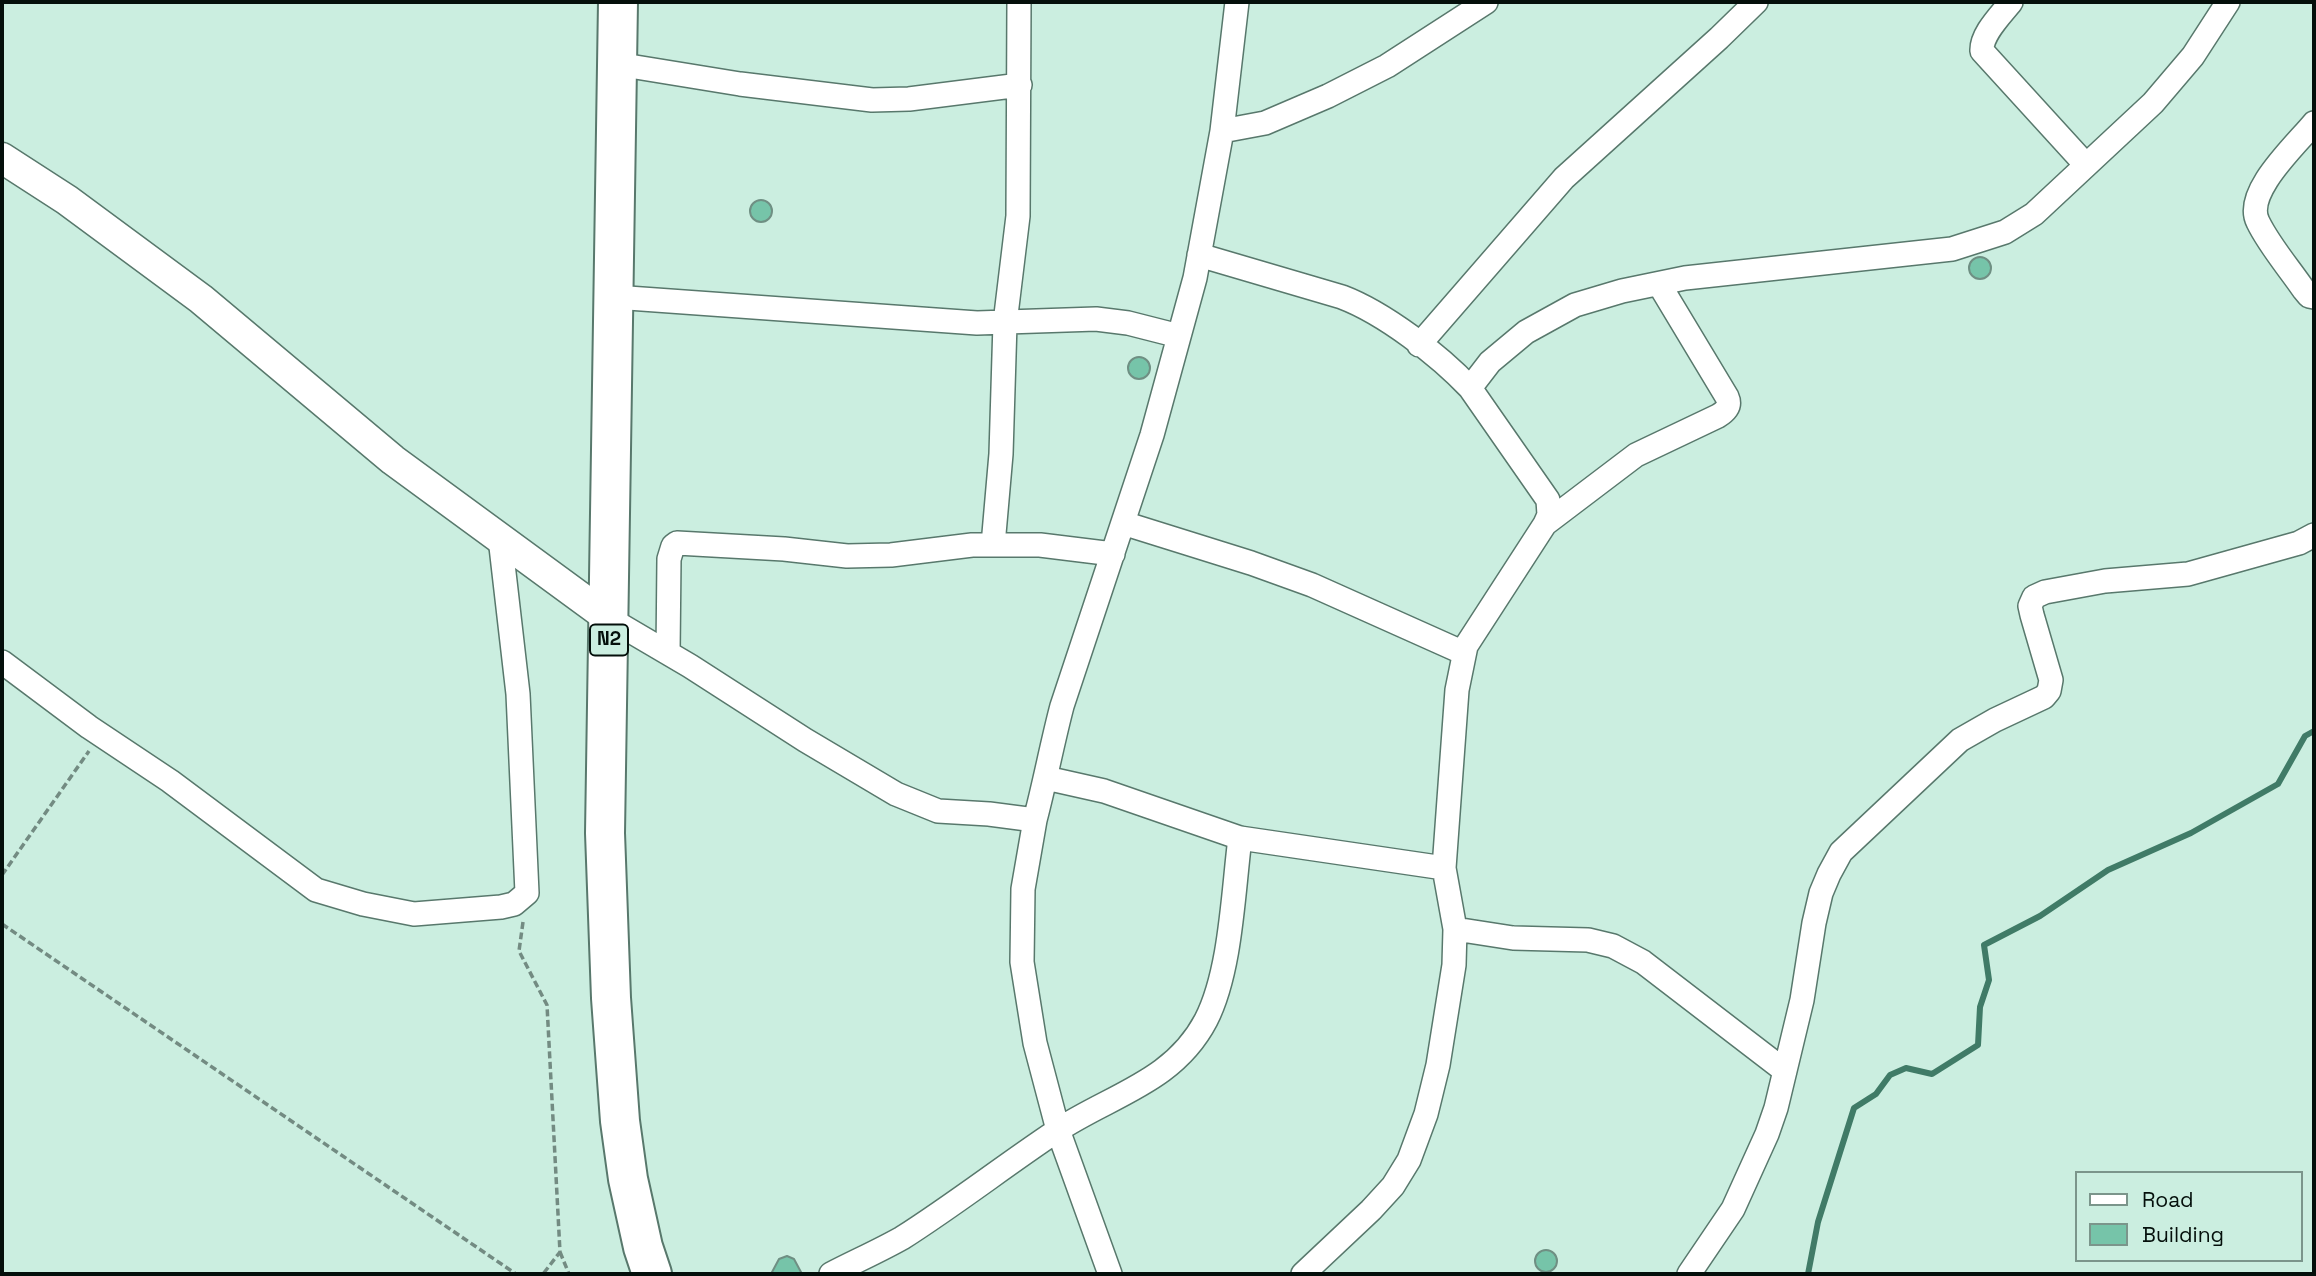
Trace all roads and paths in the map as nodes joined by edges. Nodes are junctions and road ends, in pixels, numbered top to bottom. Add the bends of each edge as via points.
1 (618, 2) edge
2 (1020, 2) edge
3 (1237, 2) edge
4 (1486, 2) edge
5 (1756, 2) edge
6 (2011, 2) edge
7 (2228, 2) edge
8 (617, 64) junction
9 (1020, 85) junction
10 (2314, 123) edge
11 (1222, 131) junction
12 (2, 158) edge
13 (2086, 165) junction
14 (1199, 255) junction
15 (1659, 284) junction
16 (614, 297) junction
17 (2314, 297) edge
18 (1005, 323) junction
19 (1179, 336) junction
20 (1419, 345) junction
21 (1470, 388) junction
22 (1123, 523) junction
23 (1545, 524) junction
24 (2314, 535) edge
25 (500, 538) junction
26 (993, 545) junction
27 (1113, 554) junction
28 (610, 619) junction
29 (668, 653) junction
30 (1464, 653) junction
31 (2, 662) edge
32 (100, 735) junction
33 (1046, 778) junction
34 (1035, 820) junction
35 (1240, 838) junction
36 (1444, 869) junction
37 (2, 875) edge
38 (527, 893) junction
39 (2, 924) edge
40 (1455, 929) junction
41 (1785, 1071) junction
42 (1059, 1130) junction
43 (559, 1252) junction
44 (516, 1274) edge
45 (543, 1274) edge
46 (569, 1274) edge
47 (652, 1274) edge
48 (831, 1274) edge
49 (1110, 1274) edge
50 (1303, 1274) edge
51 (1689, 1274) edge

1 - 8 highway, N2
2 - 9 street
3 - 11 street
4 - 11 street via 1387,66 1340,90 1265,123
5 - 20 street via 1564,178
6 - 13 street via 1985,37 1982,51
7 - 13 street via 2153,103
8 - 9 street via 872,100
8 - 16 highway, N2
9 - 18 street via 1018,216
10 - 17 street via 2263,185 2255,205 2257,221
11 - 14 street
12 - 25 street via 201,299 393,460
13 - 15 street via 2017,225 1952,249
14 - 19 street
14 - 20 street via 1358,304
15 - 21 street via 1575,305 1549,318 1490,362
15 - 23 street via 1727,397 1728,407 1636,455
16 - 18 street
16 - 28 highway, N2
18 - 19 street via 1096,319
18 - 26 street
19 - 22 street
20 - 21 street
21 - 23 street via 1548,500
22 - 27 street
22 - 30 street via 1312,585
23 - 30 street
24 - 41 street via 2188,574 2105,581 2034,597 2030,606 2051,680 2049,691 1960,740 1841,852 1819,903
25 - 28 street
25 - 38 street via 518,694
26 - 27 street via 1040,545
26 - 29 street via 847,556 677,543 669,559
27 - 33 street via 1062,706
28 - 29 street
28 - 47 highway, N2 via 605,833 611,998 628,1179
29 - 34 street via 896,794 938,811
30 - 36 street via 1457,690
31 - 32 street
32 - 37 path
32 - 38 street via 316,890 414,914 500,908
33 - 34 street
33 - 35 street via 1104,791
34 - 42 street via 1023,889 1022,962 1035,1042
35 - 36 street
35 - 42 street via 1222,981 1196,1036 1164,1070
36 - 40 street
38 - 43 path via 519,951 547,1005
39 - 44 path
40 - 41 street via 1613,946 1643,962
40 - 50 street via 1438,1065 1409,1160 1371,1210
41 - 51 street via 1767,1134 1732,1209
42 - 48 street via 901,1238
42 - 49 street
43 - 45 path
43 - 46 path

